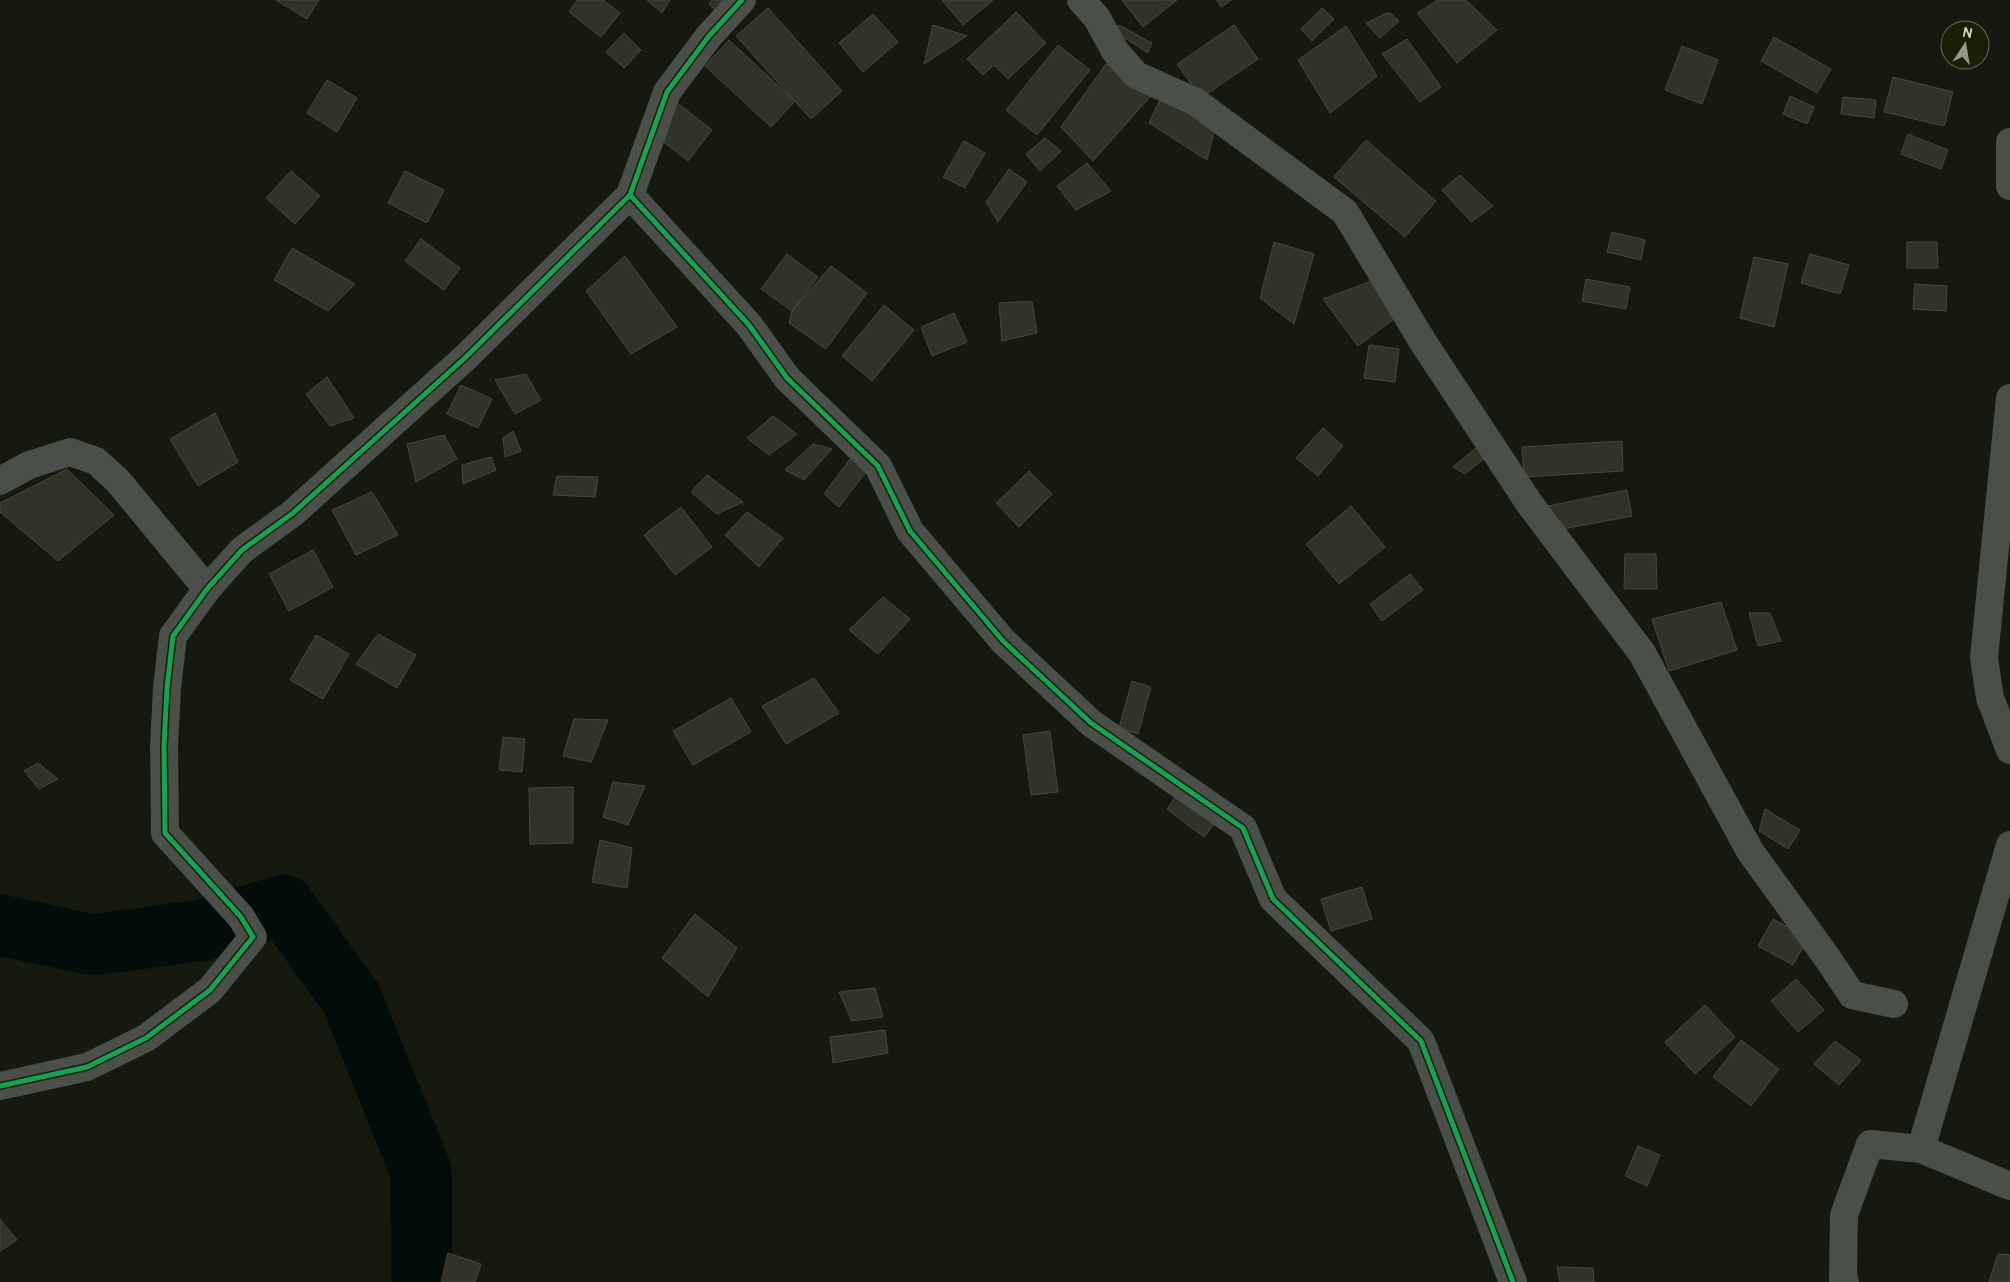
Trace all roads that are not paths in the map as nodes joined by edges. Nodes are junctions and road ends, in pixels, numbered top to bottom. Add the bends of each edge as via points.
1 (742, 0) edge
2 (1082, 0) edge
3 (2010, 142) edge
4 (2010, 186) edge
5 (630, 195) junction
6 (2010, 398) edge
7 (0, 481) edge
8 (207, 589) junction
9 (2010, 750) edge
10 (2010, 844) edge
11 (1894, 1004) dead end
12 (0, 1086) edge
13 (1921, 1149) junction
14 (2010, 1186) edge
15 (1513, 1282) edge
16 (1846, 1282) edge

1 - 5 street via 709,36 668,92
2 - 11 street via 1097,18 1115,51 1136,75 1196,102 1345,212 1423,342 1529,503 1642,653 1750,852 1852,995
3 - 4 street
5 - 8 street via 466,357 292,513 242,550
5 - 15 street via 749,325 787,378 878,466 910,531 1003,641 1091,723 1243,828 1273,899 1422,1041
6 - 9 street via 1984,658 1990,698
7 - 8 street via 29,465 70,452 96,460 118,481
8 - 12 street via 173,636 166,688 165,833 253,936 210,990 146,1038 87,1067
10 - 13 street
13 - 14 street
13 - 16 street via 1870,1144 1844,1215 1843,1280

